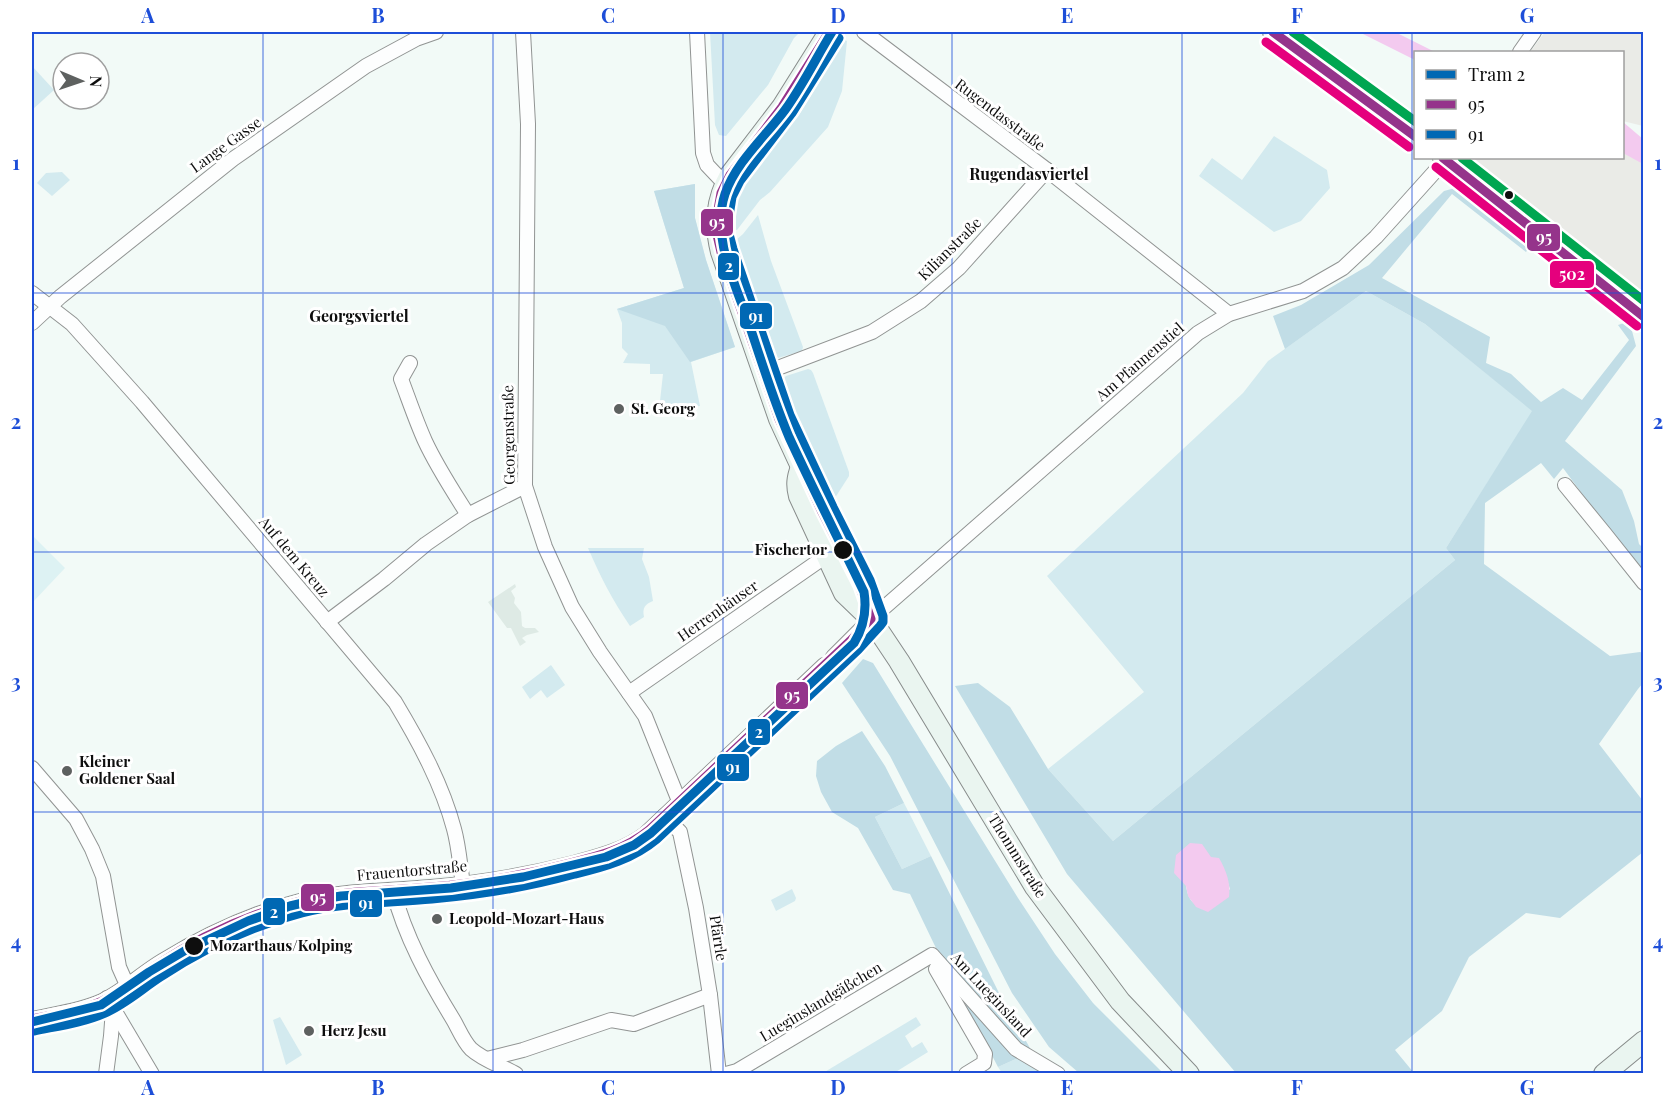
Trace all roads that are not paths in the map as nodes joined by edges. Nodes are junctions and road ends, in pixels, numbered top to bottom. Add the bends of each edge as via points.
1 (436, 32) edge
2 (523, 32) edge
3 (696, 32) edge
4 (864, 32) edge
5 (1273, 32) edge
6 (1534, 32) edge
7 (825, 34) edge
8 (1521, 51) edge
9 (1414, 136) edge
10 (1444, 159) edge
11 (1446, 159) edge
12 (1047, 170) junction
13 (725, 184) junction
14 (32, 293) edge
15 (50, 306) junction
16 (1229, 314) junction
17 (1644, 317) edge
18 (32, 323) edge
19 (410, 363) dead end
20 (762, 374) junction
21 (801, 467) junction
22 (1564, 485) dead end
23 (525, 486) junction
24 (468, 515) junction
25 (826, 556) junction
26 (1644, 583) edge
27 (871, 619) junction
28 (327, 622) junction
29 (829, 661) joint
30 (630, 693) junction
31 (32, 768) edge
32 (679, 801) junction
33 (664, 816) junction
34 (463, 884) junction
35 (393, 890) junction
36 (930, 956) junction
37 (127, 985) junction
38 (710, 995) junction
39 (110, 1004) junction
40 (32, 1019) edge
41 (1644, 1041) edge
42 (487, 1059) junction
43 (106, 1074) edge
44 (152, 1074) edge
45 (516, 1074) edge
46 (719, 1074) edge
47 (726, 1074) edge
48 (966, 1074) edge
49 (1058, 1074) edge
50 (1189, 1074) edge
51 (1604, 1074) edge

1 - 15 street, Lange Gasse via 366,66 233,159
2 - 23 street, Georgenstraße via 528,124
3 - 13 street via 703,153 706,165
4 - 12 street, Rugendasstraße
5 - 9 street
6 - 8 street
7 - 13 street, Thommstraße via 794,90
10 - 16 street, Am Pfannenstiel via 1376,237 1343,268 1303,291
11 - 17 street
12 - 16 street, Rugendasstraße
12 - 20 street, Kilianstraße via 959,268 921,301 872,332
13 - 20 street, Thommstraße via 718,204 717,235
14 - 15 street, Auf dem Kreuz
15 - 18 street, Lange Gasse
15 - 28 street, Auf dem Kreuz via 72,324 151,412
16 - 27 street, Am Pfannenstiel via 1198,333
19 - 24 street via 402,379 409,401 425,441
20 - 21 street, Thommstraße
21 - 25 street, Thommstraße via 796,487
21 - 27 street, Thommstraße via 859,585
22 - 26 street
23 - 24 street
23 - 30 street, Georgenstraße via 545,547 572,607
24 - 28 street
25 - 27 street, Thommstraße via 844,593
25 - 30 street, Herrenhäuser
27 - 29 street, Am Pfannenstiel
27 - 50 street, Thommstraße via 1035,887 1120,1001
28 - 34 street, Auf dem Kreuz via 395,702 413,733 441,789 454,829
29 - 32 street, Frauentorstraße
30 - 32 street, Georgenstraße via 645,716
31 - 37 street via 76,819 98,862 119,968
32 - 33 street, Frauentorstraße
33 - 34 street, Frauentorstraße via 639,838 610,853
33 - 38 street, Pfärrle via 680,832 700,923
34 - 35 street, Frauentorstraße
35 - 37 street, Frauentorstraße via 313,898 262,912 193,944
35 - 42 street via 414,950 462,1035 471,1048
36 - 47 street, Lueginslandgäßchen
36 - 48 street via 986,1054 984,1063
36 - 49 street, Am Lueginsland via 1016,1048
37 - 39 street, Frauentorstraße
38 - 42 street via 634,1024 611,1020
38 - 46 street, Pfärrle
39 - 40 street, Frauentorstraße
39 - 43 street
39 - 44 street
41 - 51 street
42 - 45 street

